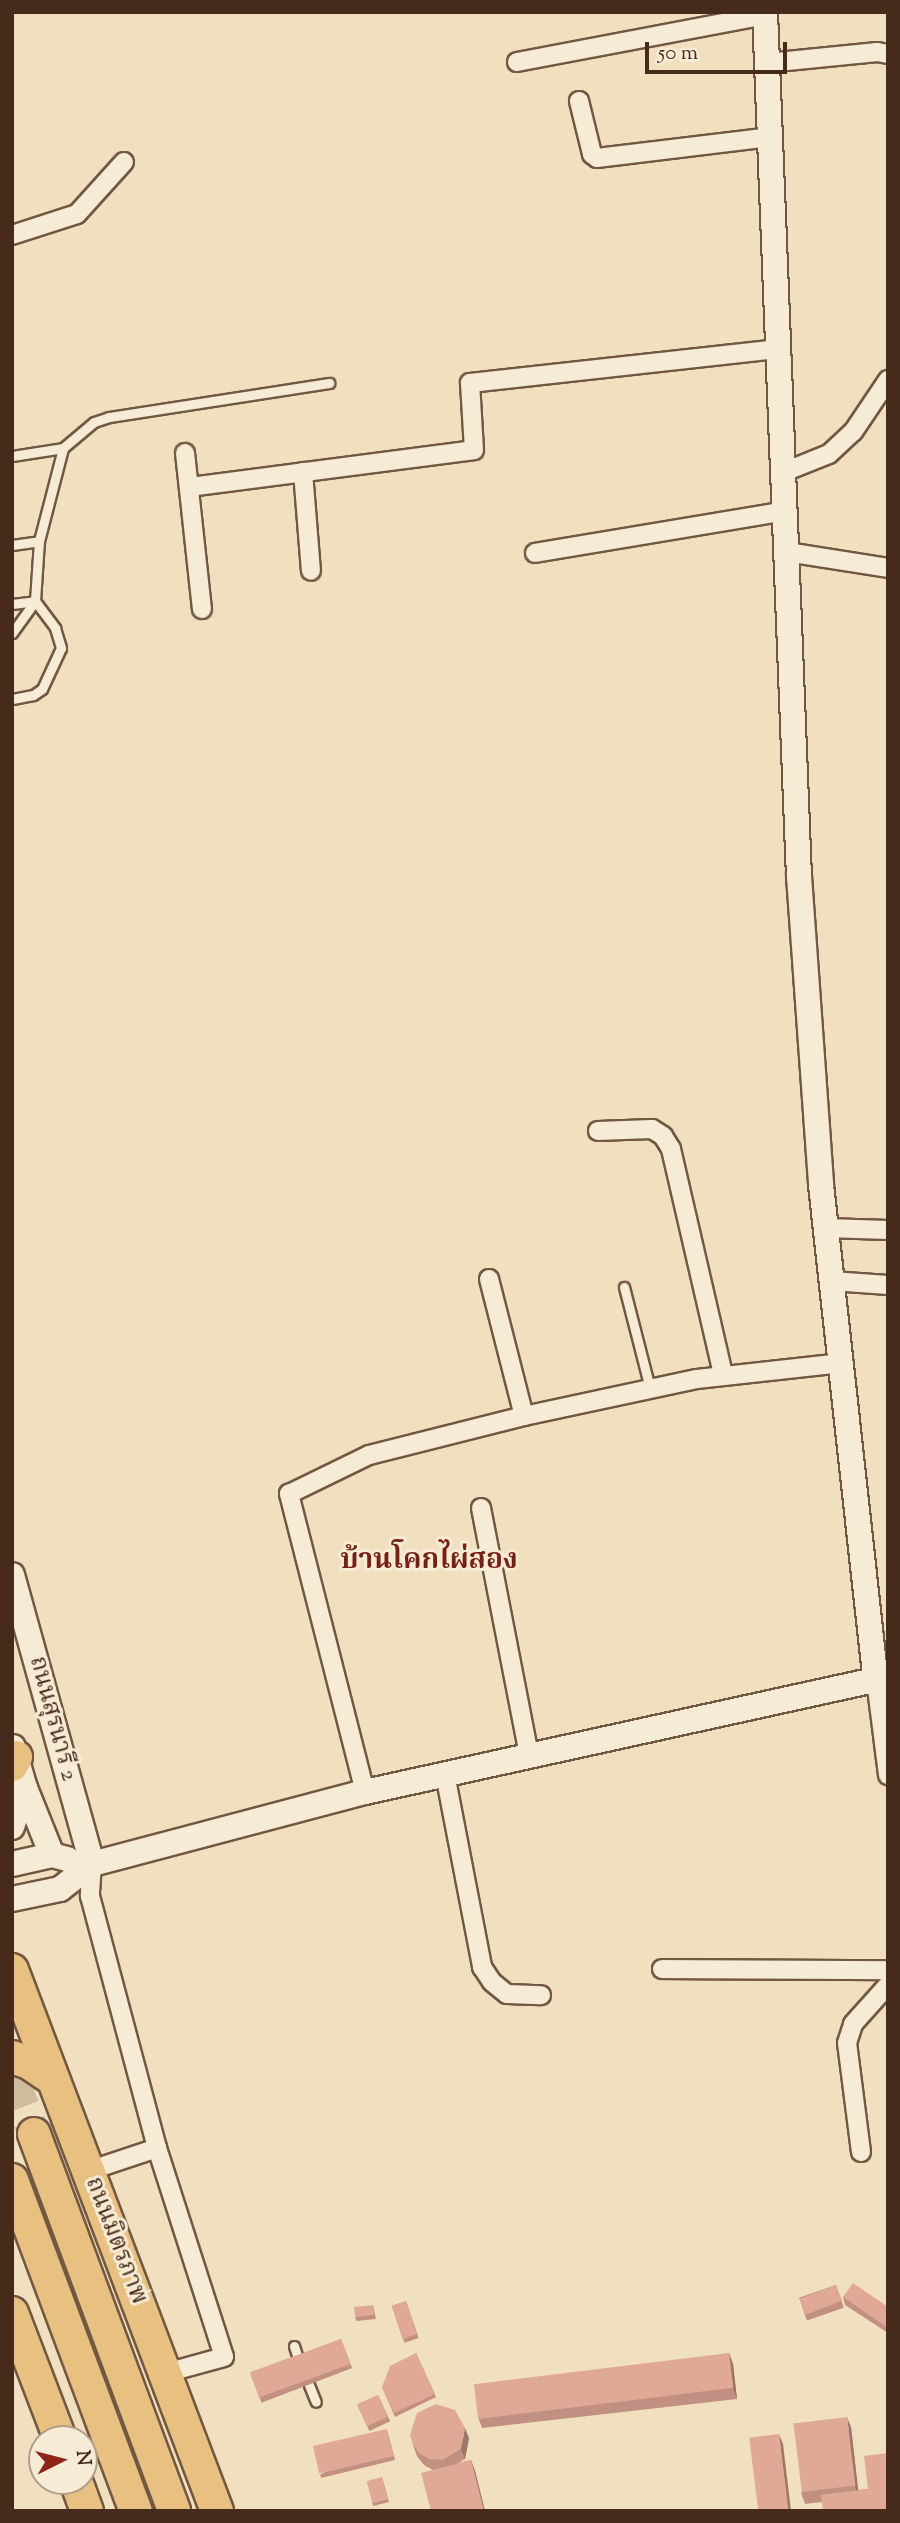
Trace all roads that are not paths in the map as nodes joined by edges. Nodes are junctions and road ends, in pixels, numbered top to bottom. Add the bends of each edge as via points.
1 (765, 14) edge
2 (888, 54) edge
3 (517, 62) dead end
4 (767, 63) junction
5 (579, 101) dead end
6 (770, 137) junction
7 (124, 162) dead end
8 (12, 235) edge
9 (779, 349) junction
10 (888, 380) edge
11 (329, 383) dead end
12 (63, 448) junction
13 (185, 453) dead end
14 (12, 456) edge
15 (303, 472) junction
16 (785, 472) junction
17 (190, 487) junction
18 (786, 511) junction
19 (39, 541) junction
20 (12, 545) edge
21 (535, 552) dead end
22 (787, 552) junction
23 (888, 568) edge
24 (311, 571) dead end
25 (35, 601) junction
26 (12, 604) edge
27 (202, 609) dead end
28 (12, 633) edge
29 (12, 699) edge
30 (598, 1131) dead end
31 (826, 1228) junction
32 (888, 1230) edge
33 (489, 1279) dead end
34 (832, 1281) junction
35 (888, 1285) edge
36 (624, 1287) dead end
37 (842, 1363) junction
38 (723, 1375) junction
39 (650, 1388) junction
40 (524, 1416) junction
41 (481, 1508) dead end
42 (12, 1575) edge
43 (882, 1679) edge
44 (529, 1756) junction
45 (16, 1763) edge
46 (445, 1774) junction
47 (888, 1775) edge
48 (365, 1792) junction
49 (12, 1827) edge
50 (52, 1856) junction
51 (12, 1864) edge
52 (92, 1864) junction
53 (12, 1899) edge
54 (662, 1969) dead end
55 (12, 1970) edge
56 (888, 1970) edge
57 (888, 1985) edge
58 (541, 1995) dead end
59 (12, 2057) edge
60 (53, 2079) junction
61 (34, 2134) tunnel mouth
62 (157, 2148) junction
63 (861, 2152) dead end
64 (88, 2171) junction
65 (12, 2180) edge
66 (12, 2313) edge
67 (294, 2346) dead end
68 (298, 2358) edge
69 (166, 2373) junction
70 (309, 2385) edge
71 (316, 2402) dead end
72 (55, 2425) edge
73 (136, 2511) edge
74 (174, 2511) edge
75 (217, 2511) edge

1 - 3 street
1 - 4 street
2 - 4 street
4 - 6 street
5 - 6 street via 592,154 597,158
6 - 9 street
7 - 8 street via 77,214
9 - 15 street via 470,383 474,450
9 - 16 street
10 - 16 street via 853,432 829,454
11 - 12 lane via 110,417 94,422
12 - 14 lane
12 - 19 lane
13 - 17 street
15 - 17 street
15 - 24 street
16 - 18 street
17 - 27 street
18 - 21 street
18 - 22 street
19 - 20 lane
19 - 25 lane
22 - 23 street
22 - 31 street via 799,876
25 - 26 lane
25 - 28 lane
25 - 29 lane via 60,638 61,648 42,689
30 - 38 street via 652,1129 671,1149
31 - 32 street
31 - 34 street
33 - 40 street
34 - 35 street
34 - 37 street
36 - 39 lane
37 - 38 street
37 - 43 street
38 - 39 street
39 - 40 street
40 - 48 street via 369,1455 289,1494
41 - 44 street
42 - 52 street, ถนนสุรนารี 2
43 - 44 street
43 - 47 street
44 - 46 street
45 - 49 street
45 - 50 street, ถนนสุรนารี 2
46 - 48 street
46 - 58 street via 482,1967 507,1994
48 - 52 street
50 - 51 street
50 - 52 street
52 - 53 street via 60,1889
52 - 62 street via 90,1896
54 - 56 street
55 - 60 highway, ถนนมิตรภาพ
57 - 63 street via 853,2024 847,2043
59 - 60 highway
60 - 64 highway, ถนนมิตรภาพ
61 - 74 highway, ถนนมิตรภาพ
62 - 64 street
62 - 69 street via 224,2357
64 - 69 highway, ถนนมิตรภาพ
65 - 73 highway
66 - 72 highway
67 - 68 lane
69 - 75 highway, ถนนมิตรภาพ
70 - 71 lane

